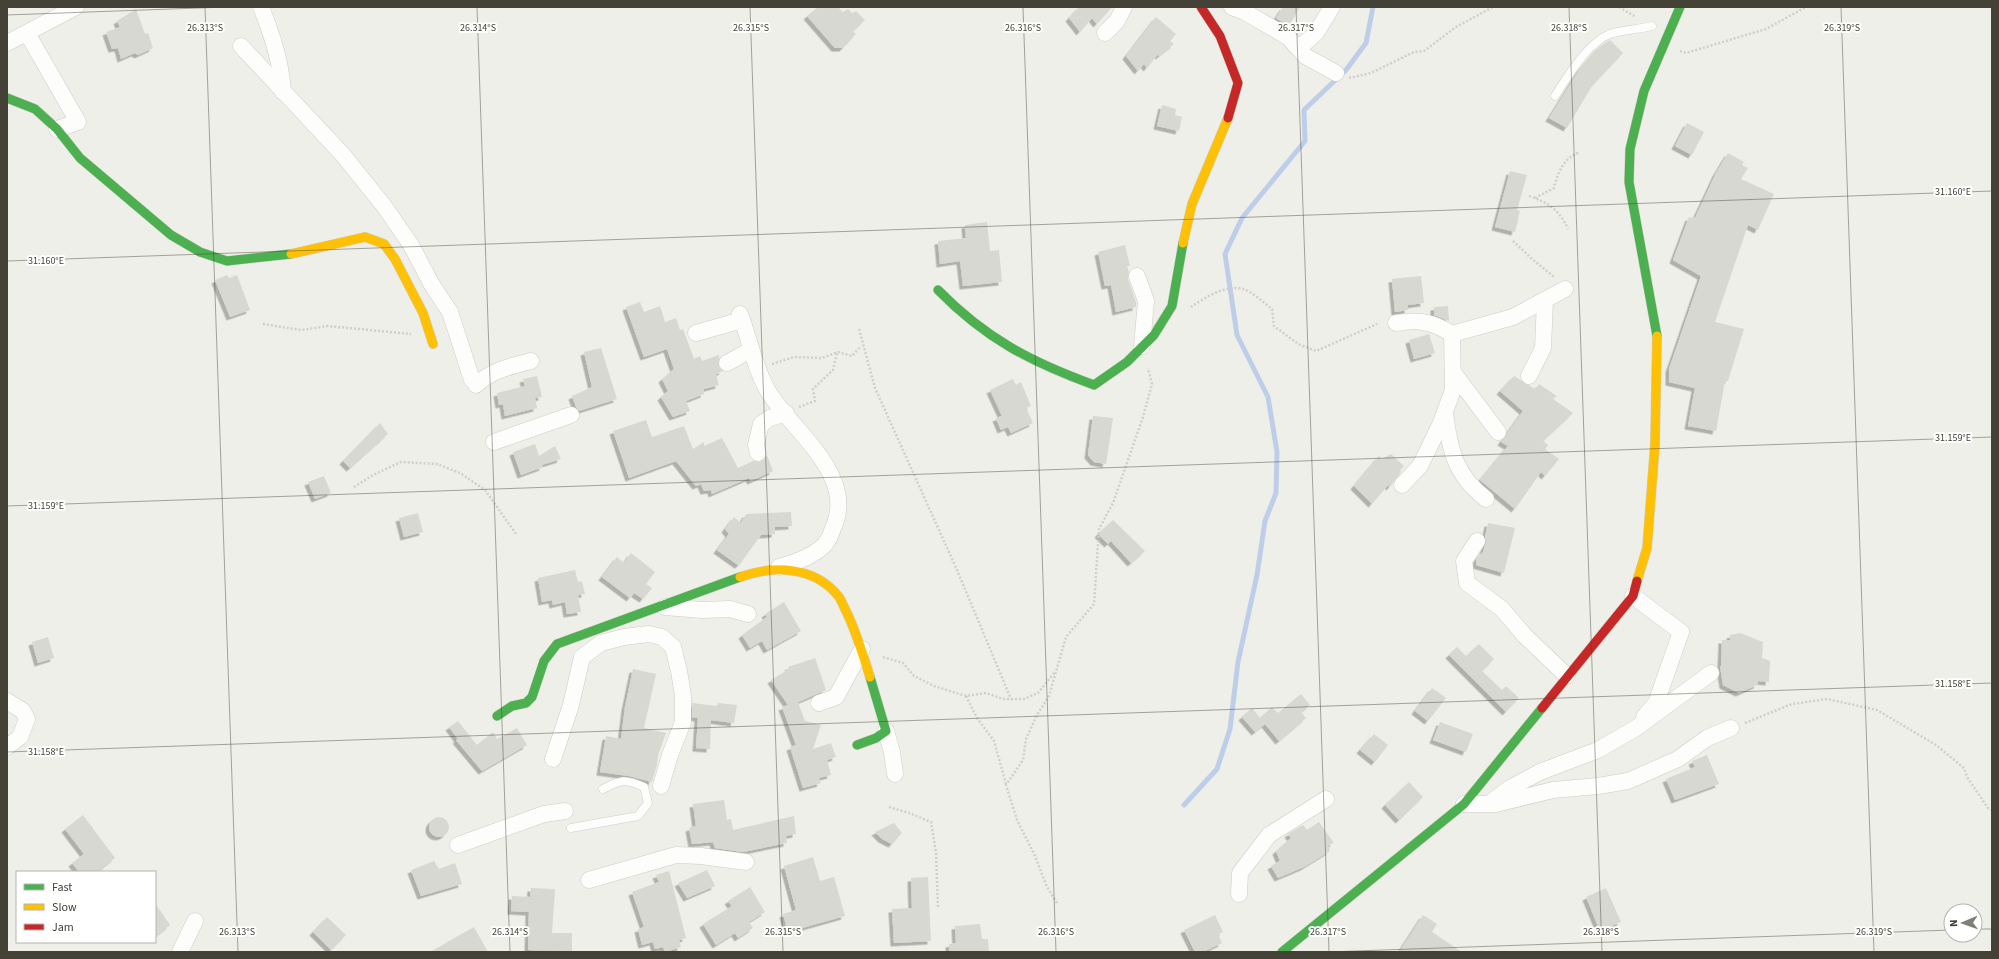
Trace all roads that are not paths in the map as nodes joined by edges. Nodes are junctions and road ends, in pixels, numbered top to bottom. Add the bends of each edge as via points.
1 (76, 7) edge
2 (261, 7) edge
3 (1124, 7) edge
4 (1200, 7) edge
5 (1232, 7) edge
6 (1332, 7) edge
7 (1680, 7) edge
8 (1652, 26) dead end
9 (27, 33) junction
10 (1105, 33) dead end
11 (7, 43) edge
12 (241, 46) dead end
13 (1299, 48) junction
14 (1336, 73) road end
15 (283, 92) junction
16 (1555, 96) dead end
17 (7, 98) edge
18 (57, 129) junction
19 (1137, 276) dead end
20 (1561, 284) road end
21 (938, 290) dead end
22 (1545, 300) junction
23 (1396, 323) dead end
24 (696, 333) dead end
25 (1452, 334) junction
26 (433, 344) road end
27 (1142, 346) junction
28 (751, 350) junction
29 (532, 361) dead end
30 (727, 363) dead end
31 (1453, 372) junction
32 (1529, 376) dead end
33 (1445, 412) junction
34 (786, 413) junction
35 (571, 415) dead end
36 (1498, 432) dead end
37 (494, 442) dead end
38 (758, 453) dead end
39 (1402, 485) dead end
40 (1486, 500) dead end
41 (1477, 541) dead end
42 (771, 569) junction
43 (1633, 596) junction
44 (656, 607) junction
45 (748, 614) dead end
46 (862, 649) junction
47 (1711, 673) dead end
48 (1567, 676) junction
49 (7, 701) edge
50 (819, 703) dead end
51 (498, 716) dead end
52 (1636, 728) junction
53 (1731, 728) road end
54 (886, 731) junction
55 (857, 745) dead end
56 (7, 747) edge
57 (553, 759) dead end
58 (894, 774) dead end
59 (661, 786) dead end
60 (603, 789) dead end
61 (1326, 799) dead end
62 (1464, 804) junction
63 (1489, 804) junction
64 (566, 811) dead end
65 (571, 828) dead end
66 (458, 845) dead end
67 (746, 862) dead end
68 (589, 880) dead end
69 (1239, 894) dead end
70 (195, 921) dead end
71 (180, 952) edge
72 (1282, 952) edge

1 - 9 street
2 - 15 street via 274,38 282,72
3 - 10 street via 1117,21
4 - 27 street via 1220,36 1238,83 1229,115 1192,204 1172,306 1154,334
5 - 13 street via 1288,37
6 - 13 street via 1316,33
7 - 43 street via 1644,91 1630,149 1629,182 1657,333 1655,444 1647,548
8 - 16 lane via 1613,33 1600,40 1580,60
9 - 11 street
9 - 18 street via 78,122
12 - 15 street
13 - 14 street via 1305,56
15 - 29 street via 343,155 411,245 450,312 474,382 498,370
17 - 18 street via 35,109
18 - 26 street via 80,158 171,235 200,252 227,261 297,253 365,237 384,244 395,259 423,313
19 - 27 street via 1146,301
20 - 22 street
21 - 27 street via 960,314 990,337 1054,371 1094,385 1127,362
22 - 25 street via 1513,317
22 - 32 street via 1543,348
23 - 25 street via 1413,320 1442,328
24 - 28 street via 741,317
25 - 31 street
28 - 30 street
28 - 34 street via 768,392
31 - 33 street via 1453,390
31 - 36 street
33 - 39 street via 1420,466
33 - 40 street via 1455,463 1472,488
34 - 38 street via 761,424 756,445
34 - 42 street via 832,474 838,496 837,515 828,541 794,563
35 - 37 street
41 - 48 street via 1464,561 1467,583 1502,609 1525,636
42 - 44 street
42 - 46 street via 801,572 820,580 839,597
43 - 48 street
43 - 52 street via 1681,632 1656,702
44 - 45 street via 730,609
44 - 51 street via 557,644 544,661 532,697 526,703 512,706
46 - 50 street via 836,697
46 - 54 street
47 - 52 street
48 - 62 street
49 - 56 street via 23,711 27,719 20,736
52 - 63 street via 1598,750 1540,772 1510,788
53 - 63 street via 1706,738 1678,759 1628,781 1553,790
54 - 55 street
54 - 58 street via 892,752
57 - 59 street via 571,706 582,657 600,643 649,634 662,637 673,647 680,671 683,722
60 - 65 lane via 617,781 630,781 644,787 648,803 638,816
61 - 69 street via 1269,836 1240,873
62 - 63 street
62 - 72 street
64 - 66 street via 544,814
67 - 68 street via 676,855
70 - 71 street

